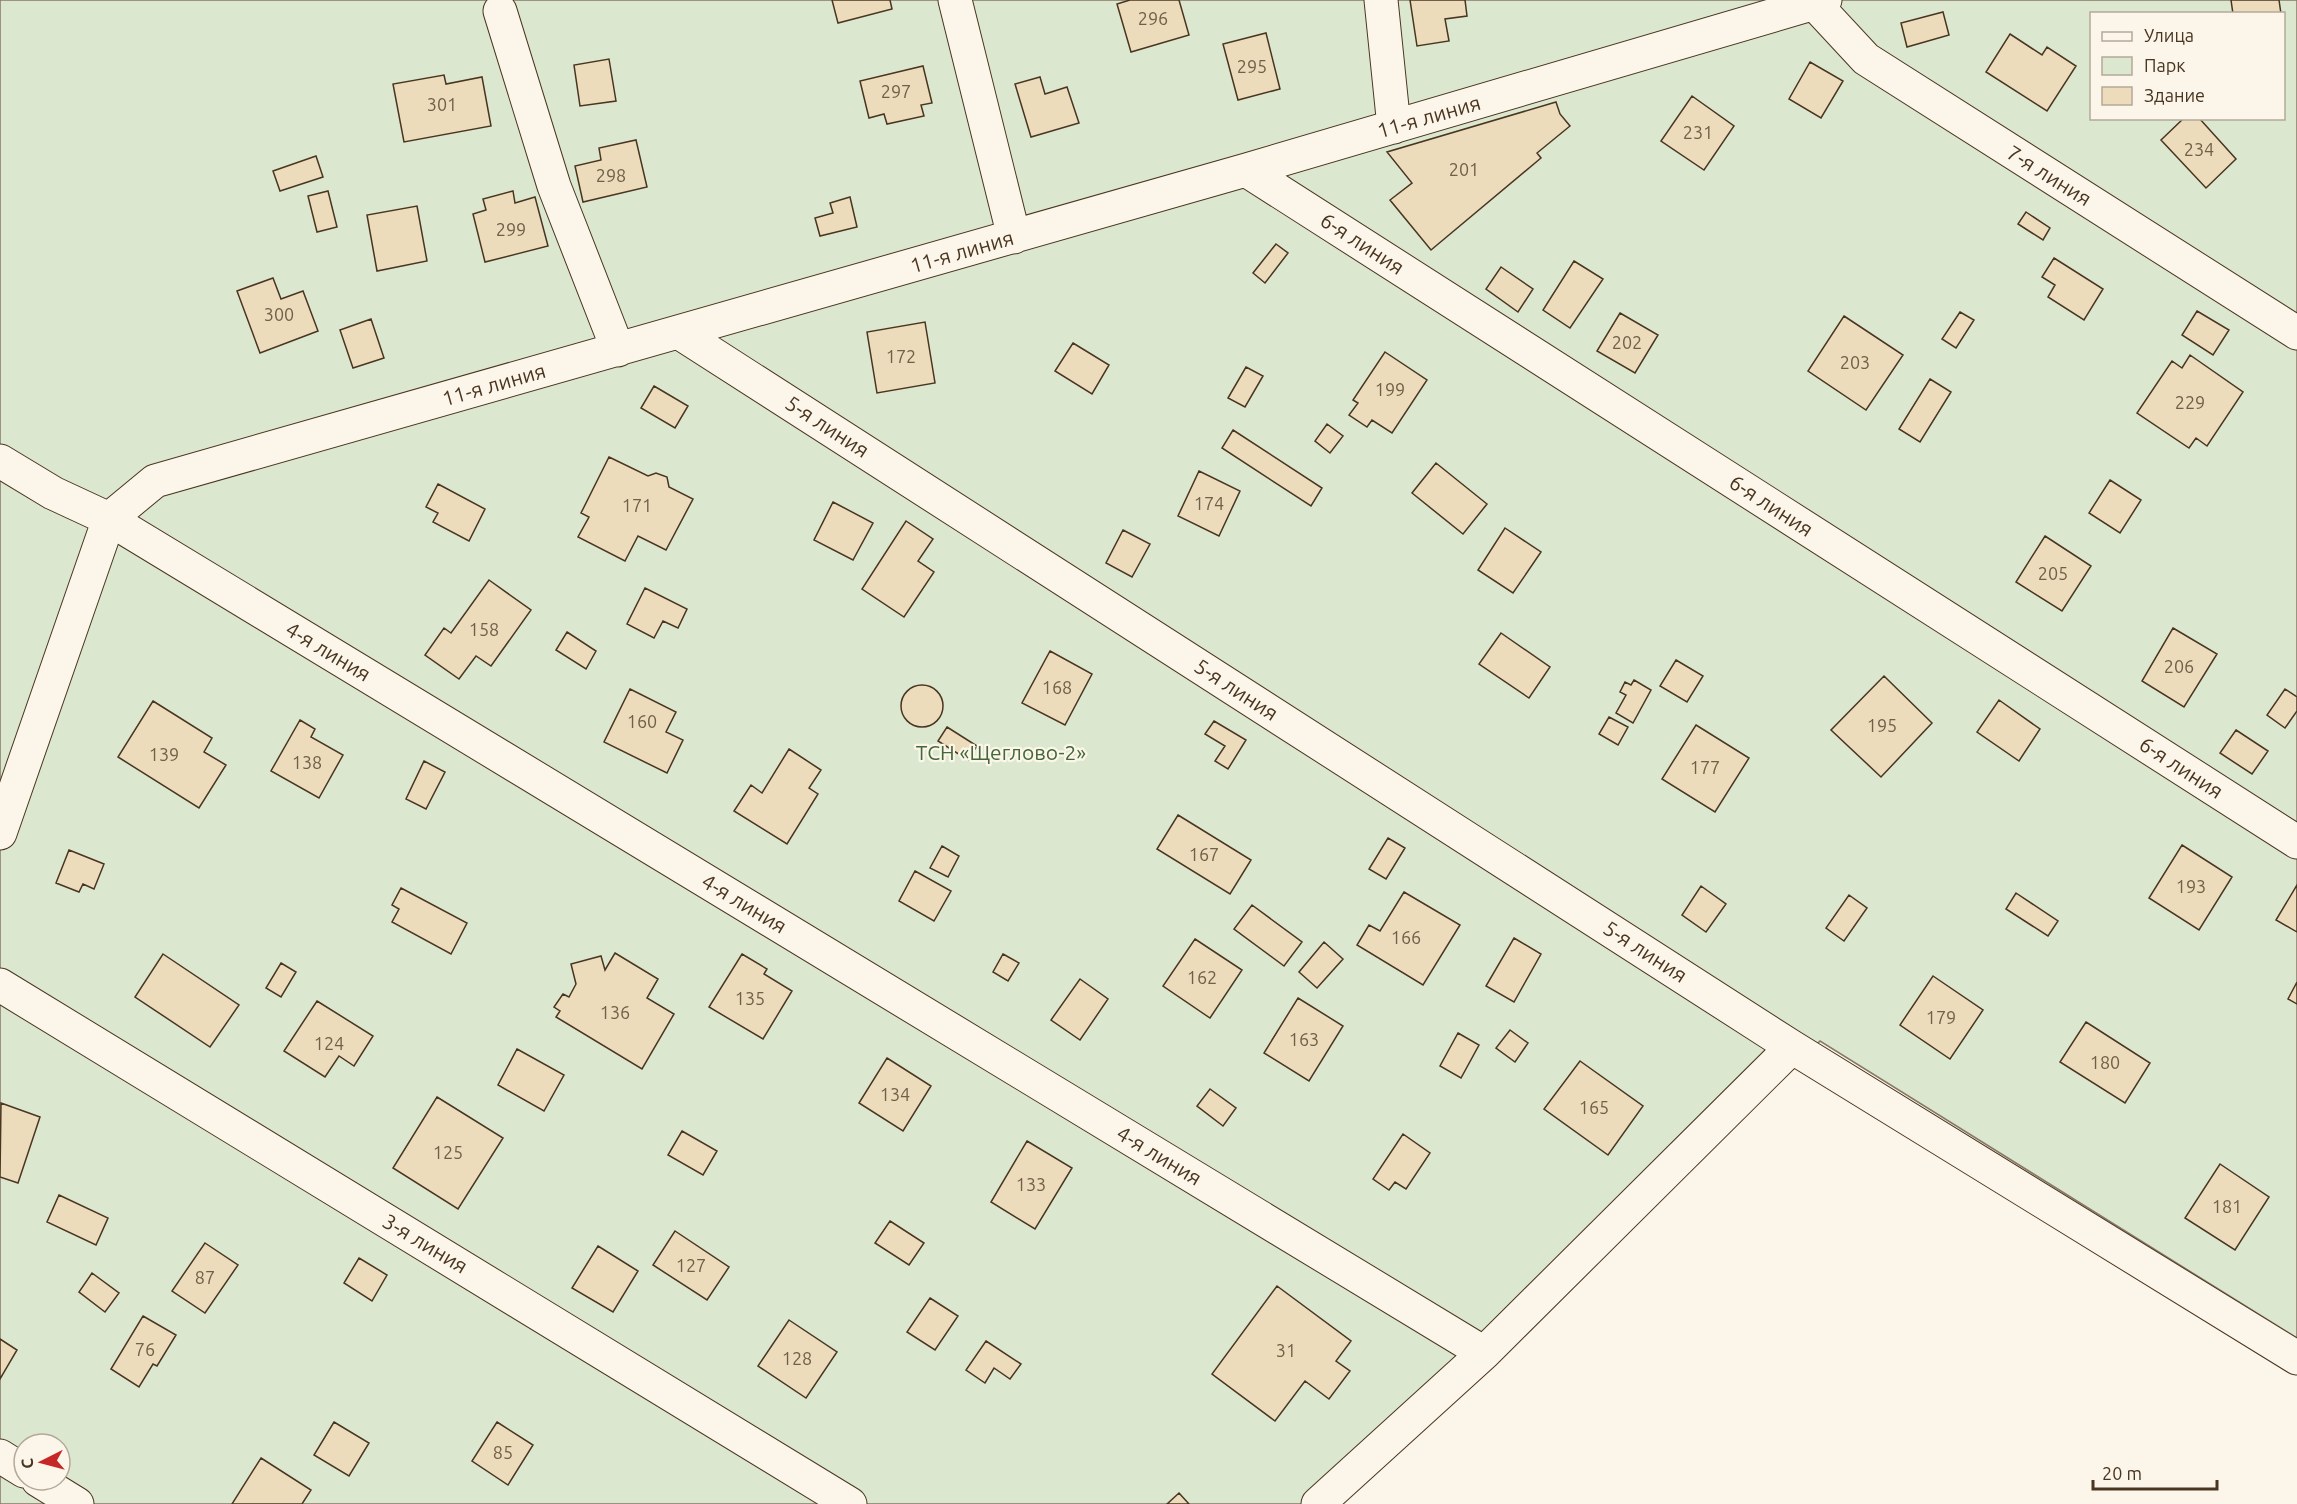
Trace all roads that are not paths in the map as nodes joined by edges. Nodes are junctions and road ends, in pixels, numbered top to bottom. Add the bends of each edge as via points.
1 (955, 0) edge
2 (1381, 0) edge
3 (1820, 1) edge
4 (500, 11) dead end
5 (1394, 127) junction
6 (1246, 170) junction
7 (1014, 237) junction
8 (680, 333) junction
9 (2297, 333) edge
10 (618, 350) junction
11 (0, 461) edge
12 (109, 519) junction
13 (0, 833) edge
14 (2297, 842) edge
15 (0, 985) edge
16 (1792, 1047) junction
17 (1484, 1353) junction
18 (2297, 1358) edge
19 (57, 1492) edge
20 (76, 1504) edge
21 (850, 1504) edge
22 (1318, 1504) edge

1 - 7 street
2 - 5 street
3 - 5 street, 11-я линия
3 - 9 street, 7-я линия via 1866,59
4 - 10 street via 555,186
5 - 6 street, 11-я линия
6 - 7 street, 11-я линия
6 - 14 street, 6-я линия
7 - 8 street, 11-я линия
8 - 10 street, 11-я линия
8 - 16 street, 5-я линия
10 - 12 street, 11-я линия via 155,481
11 - 12 street, 4-я линия via 53,493
12 - 13 street
12 - 17 street, 4-я линия
15 - 21 street, 3-я линия
16 - 17 street
16 - 18 street, 5-я линия
17 - 22 street
19 - 20 street

